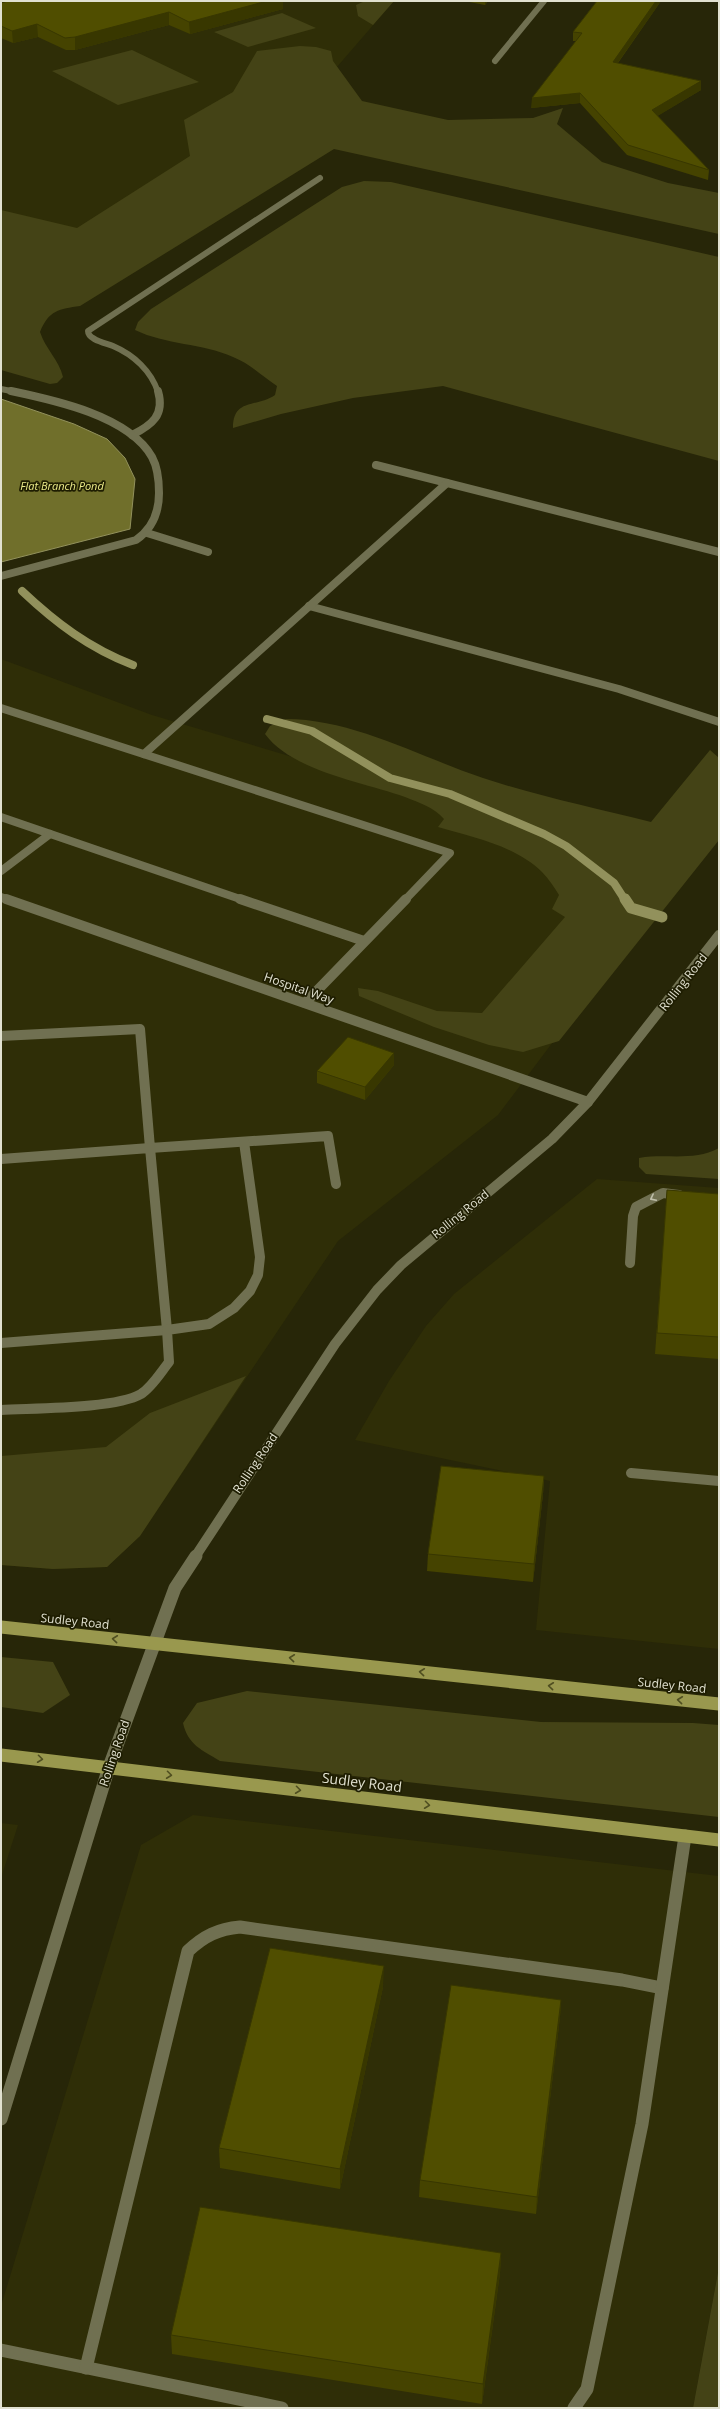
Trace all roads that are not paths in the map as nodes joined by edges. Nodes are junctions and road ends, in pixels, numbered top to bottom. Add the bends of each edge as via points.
1 (544, 1) edge
2 (495, 61) dead end
3 (320, 178) dead end
4 (1, 389) edge
5 (132, 435) junction
6 (376, 465) dead end
7 (447, 483) junction
8 (147, 533) junction
9 (208, 552) dead end
10 (719, 552) edge
11 (1, 576) edge
12 (309, 606) junction
13 (1, 708) edge
14 (719, 722) edge
15 (144, 754) junction
16 (1, 817) edge
17 (50, 834) junction
18 (1, 871) edge
19 (1, 897) edge
20 (719, 935) edge
21 (364, 941) junction
22 (305, 1003) junction
23 (1, 1036) edge
24 (588, 1102) junction
25 (244, 1142) junction
26 (150, 1148) junction
27 (1, 1159) edge
28 (336, 1184) dead end
29 (687, 1195) edge
30 (630, 1262) dead end
31 (167, 1330) junction
32 (1, 1343) edge
33 (1, 1410) edge
34 (631, 1473) dead end
35 (719, 1481) edge
36 (1, 1627) edge
37 (154, 1644) junction
38 (719, 1704) edge
39 (1, 1755) edge
40 (108, 1767) junction
41 (685, 1836) junction
42 (719, 1840) edge
43 (662, 1988) junction
44 (1, 2119) edge
45 (1, 2350) edge
46 (86, 2368) junction
47 (282, 2408) edge
48 (574, 2408) edge

1 - 2 street
3 - 5 street via 88,331 92,338 132,356 152,375 160,396 162,411 155,422
4 - 5 street via 88,414
5 - 8 street via 150,455 158,474 158,510
6 - 7 street
7 - 10 street
7 - 12 street
8 - 9 street
8 - 11 street via 120,545
12 - 14 street via 619,688
12 - 15 street
13 - 15 street
15 - 21 street via 450,853
16 - 17 street
17 - 18 street
17 - 21 street
19 - 22 street, Hospital Way
20 - 24 street, Rolling Road
21 - 22 street
22 - 24 street, Hospital Way
23 - 26 street via 140,1029
24 - 37 street, Rolling Road via 552,1139 418,1249 377,1290 336,1344 206,1537 175,1588
25 - 26 street
25 - 28 street via 328,1136
25 - 31 street via 260,1257 258,1275 250,1291 234,1308 209,1324
26 - 27 street
26 - 31 street
29 -> 30 street via 663,1193 636,1207 633,1216
31 - 32 street
31 - 33 street via 169,1362 140,1394 114,1402
34 - 35 street
37 -> 36 main road, Sudley Road
38 -> 37 main road, Sudley Road
37 - 40 street, Rolling Road
39 -> 40 main road, Sudley Road
40 -> 41 main road, Sudley Road
40 - 44 street, Rolling Road
41 - 42 main road, Sudley Road
41 - 43 street
43 - 46 street via 622,1980 240,1927 225,1928 204,1935 188,1951
43 - 48 street via 642,2124 587,2389
45 - 46 street
46 - 47 street

